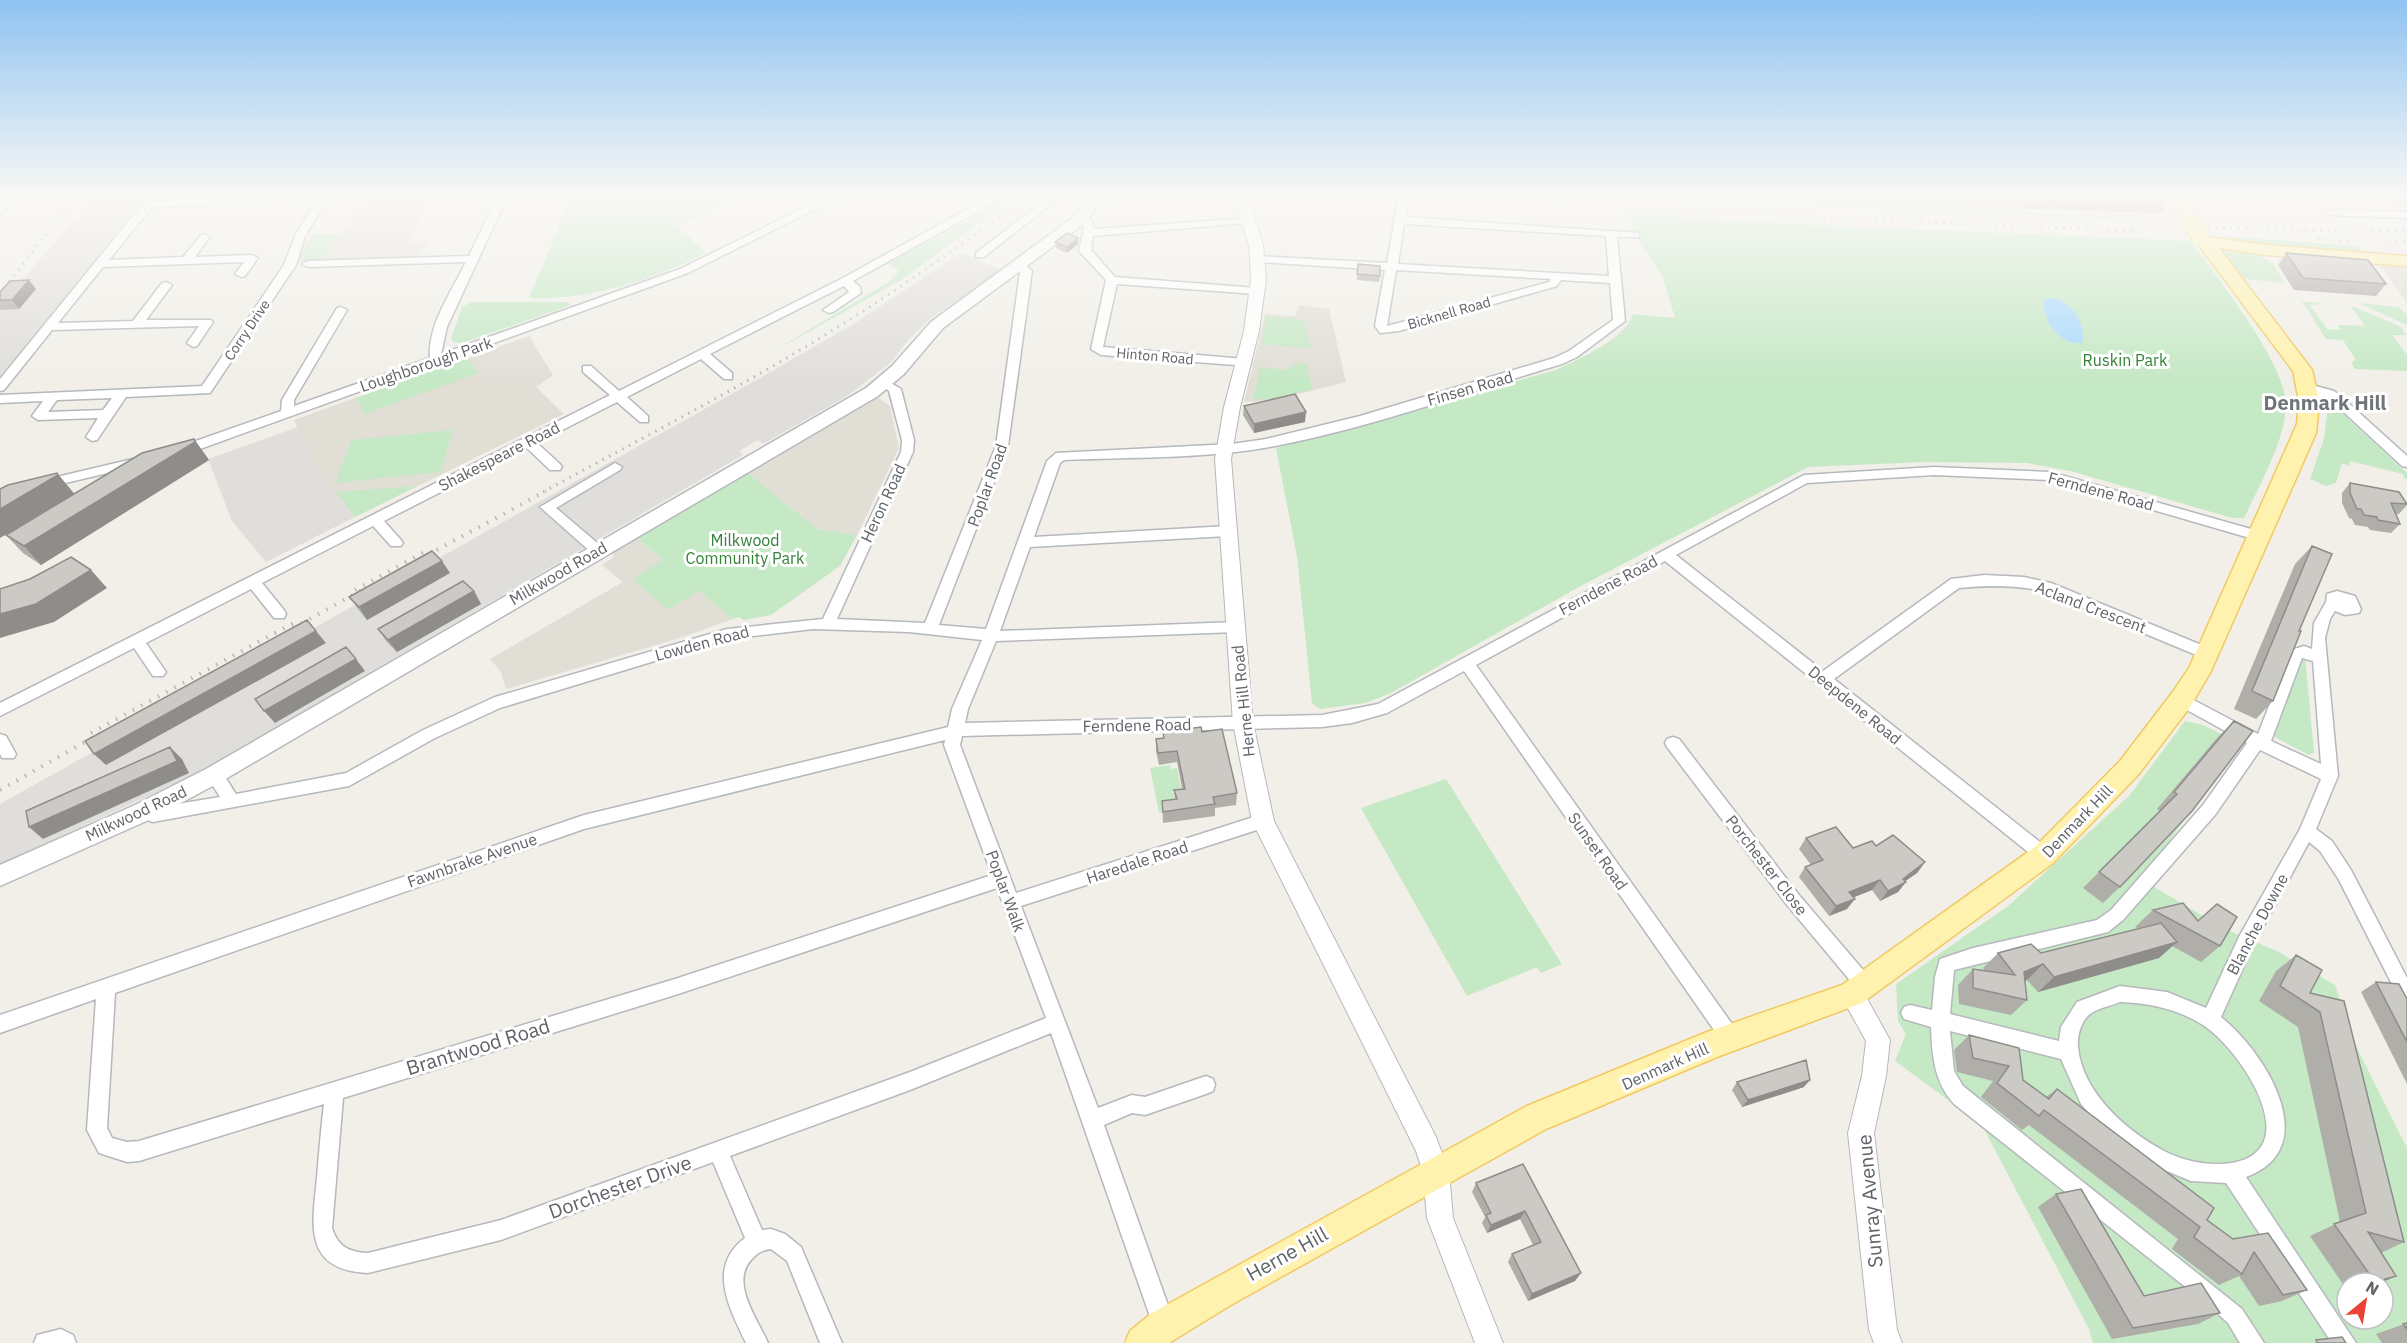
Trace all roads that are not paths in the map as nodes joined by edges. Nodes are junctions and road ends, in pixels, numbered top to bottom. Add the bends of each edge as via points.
1 (105, 258) edge
2 (189, 258) edge
3 (293, 258) edge
4 (711, 258) edge
5 (887, 258) edge
6 (1031, 258) edge
7 (1091, 258) edge
8 (1393, 258) edge
9 (1614, 258) edge
10 (2218, 258) edge
11 (2388, 258) edge
12 (471, 259) joint
13 (1258, 259) joint
14 (187, 260) junction
15 (2407, 261) edge
16 (100, 264) junction
17 (308, 264) dead end
18 (1020, 266) junction
19 (1391, 267) junction
20 (241, 274) dead end
21 (1558, 276) junction
22 (1112, 280) junction
23 (1616, 280) junction
24 (845, 281) junction
25 (166, 285) dead end
26 (1257, 291) junction
27 (341, 310) dead end
28 (829, 310) dead end
29 (137, 324) junction
30 (48, 327) junction
31 (193, 344) dead end
32 (702, 354) junction
33 (436, 361) junction
34 (1245, 363) junction
35 (587, 369) dead end
36 (728, 376) dead end
37 (884, 383) junction
38 (0, 387) edge
39 (2309, 392) junction
40 (121, 395) junction
41 (618, 396) junction
42 (52, 398) junction
43 (0, 399) edge
44 (288, 412) junction
45 (107, 414) junction
46 (644, 419) dead end
47 (92, 437) dead end
48 (528, 442) junction
49 (1224, 448) junction
50 (167, 455) edge
51 (146, 460) edge
52 (2407, 464) edge
53 (555, 467) dead end
54 (615, 467) dead end
55 (35, 486) edge
56 (375, 520) junction
57 (1228, 531) junction
58 (2260, 536) junction
59 (1024, 542) junction
60 (396, 543) dead end
61 (597, 550) junction
62 (1666, 555) junction
63 (253, 582) junction
64 (2334, 604) dead end
65 (279, 614) dead end
66 (828, 624) junction
67 (1236, 627) junction
68 (930, 629) junction
69 (991, 637) junction
70 (137, 641) junction
71 (2205, 653) junction
72 (2318, 657) junction
73 (1467, 664) junction
74 (158, 672) dead end
75 (1823, 679) junction
76 (2181, 700) junction
77 (0, 710) edge
78 (1243, 723) junction
79 (954, 732) junction
80 (0, 740) edge
81 (1673, 743) dead end
82 (2260, 743) junction
83 (8, 754) dead end
84 (214, 775) junction
85 (2330, 776) junction
86 (231, 800) junction
87 (143, 812) junction
88 (1263, 821) junction
89 (2307, 831) junction
90 (2044, 855) junction
91 (0, 876) edge
92 (1001, 879) junction
93 (1010, 902) junction
94 (106, 989) junction
95 (1858, 989) junction
96 (2407, 996) edge
97 (1910, 1013) dead end
98 (1940, 1020) junction
99 (2210, 1020) junction
100 (1055, 1023) junction
101 (0, 1024) edge
102 (1730, 1037) junction
103 (2068, 1052) junction
104 (1206, 1085) dead end
105 (334, 1093) junction
106 (1093, 1120) junction
107 (718, 1152) junction
108 (1436, 1172) junction
109 (2231, 1173) junction
110 (757, 1242) junction
111 (1153, 1334) edge
112 (45, 1343) edge
113 (65, 1343) edge
114 (757, 1343) edge
115 (831, 1343) edge
116 (1489, 1343) edge
117 (1888, 1343) edge
118 (2253, 1343) edge
119 (2345, 1343) edge

1 - 16 street
2 - 14 street
3 - 40 street, Corry Drive via 208,388 201,392
4 - 33 street, Loughborough Park
5 - 24 street, Shakespeare Road
6 - 18 main road, Milkwood Road
7 - 22 street
8 - 19 street
9 - 23 street, Finsen Road
10 - 39 main road, Denmark Hill via 2302,370
11 - 15 main road
12 - 17 street
12 - 33 street via 437,338
13 - 19 street
13 - 26 street, Herne Hill Road
14 - 16 street
14 - 20 street via 252,258
16 - 30 street
18 - 37 main road, Milkwood Road via 937,325
18 - 68 street, Poplar Road via 1026,271 1002,446
19 - 21 street
19 - 21 street, Bicknell Road via 1381,326 1384,330 1553,284
21 - 23 street
22 - 26 street
22 - 34 street, Hinton Road via 1096,345 1099,350
23 - 49 street, Finsen Road via 1619,321 1558,361 1362,420 1266,443
24 - 28 street via 854,287 855,293
24 - 32 street, Shakespeare Road
25 - 29 street
26 - 34 street, Herne Hill Road
27 - 44 street via 288,400
29 - 30 street
29 - 31 street via 207,322
30 - 38 street
32 - 36 street
32 - 41 street, Shakespeare Road
33 - 44 street, Loughborough Park
34 - 49 street, Herne Hill Road
35 - 41 street
37 - 61 main road, Milkwood Road
37 - 66 street, Heron Road via 895,389 909,446
39 - 52 street via 2340,402
39 - 58 main road, Denmark Hill via 2306,433
40 - 42 street, Corry Drive
40 - 45 street
41 - 46 street
41 - 48 street, Shakespeare Road
42 - 43 street, Corry Drive
42 - 45 street via 39,416
44 - 50 street, Loughborough Park
45 - 47 street
48 - 53 street
48 - 56 street, Shakespeare Road
49 - 57 street, Herne Hill Road
49 - 59 street, Poplar Walk via 1057,458
51 - 55 street
54 - 61 street via 547,507
56 - 60 street
56 - 63 street, Shakespeare Road
57 - 59 street
57 - 67 street, Herne Hill Road
58 - 62 street, Ferndene Road via 2050,476 1934,471 1804,479
58 - 71 main road, Denmark Hill
59 - 69 street, Poplar Walk
61 - 84 main road, Milkwood Road
62 - 73 street, Ferndene Road
62 - 75 street, Deepdene Road
63 - 65 street
63 - 70 street, Shakespeare Road
64 - 72 street via 2320,622
66 - 68 street, Lowden Road
66 - 86 street, Lowden Road via 749,630 688,644 495,703 349,779
67 - 69 street, Lowden Road
67 - 78 street, Herne Hill Road
68 - 69 street, Lowden Road
69 - 79 street, Poplar Walk
70 - 74 street
70 - 77 street, Shakespeare Road
71 - 75 street, Acland Crescent via 2046,587 2024,582 1966,580 1936,596
71 - 76 main road, Denmark Hill
72 - 82 street via 2304,652 2296,654
72 - 85 street
73 - 78 street, Ferndene Road via 1402,699 1352,717
73 - 102 street, Sunset Road
75 - 90 street, Deepdene Road
76 - 82 street
76 - 90 main road, Denmark Hill via 2129,768
78 - 79 street, Ferndene Road
78 - 88 street, Herne Hill Road
79 - 92 street, Poplar Walk via 954,753
79 - 94 street, Fawnbrake Avenue via 584,822
80 - 83 street
81 - 95 street, Porchester Close
82 - 85 street
82 - 98 street via 2209,810 2102,927 1946,965
84 - 86 street
84 - 87 main road, Milkwood Road
85 - 89 street, Blanche Downe
86 - 87 street, Lowden Road via 169,813
87 - 91 main road, Milkwood Road
88 - 93 street, Haredale Road
88 - 108 street, Herne Hill Road via 1401,1092
89 - 96 street via 2326,846 2345,875
89 - 99 street, Blanche Downe via 2246,940
90 - 95 main road, Denmark Hill
92 - 93 street, Poplar Walk
92 - 105 street, Brantwood Road via 675,987
93 - 100 street, Poplar Walk
94 - 101 street, Fawnbrake Avenue
94 - 105 street, Brantwood Road via 97,1118 100,1139 106,1146 139,1151
95 - 102 main road, Denmark Hill via 1829,1005
95 - 117 street, Sunray Avenue via 1878,1040 1861,1133 1883,1330
97 - 98 street
98 - 103 street
98 - 118 street via 1946,1073 1961,1097 2214,1297 2235,1317
99 - 103 street via 2151,996 2107,996 2077,1016 2068,1039
99 - 109 street via 2257,1068 2275,1114 2276,1128 2266,1153 2257,1162
100 - 106 street, Poplar Walk
100 - 107 street, Dorchester Drive
102 - 108 main road, Denmark Hill via 1586,1101 1538,1117
103 - 109 street via 2088,1102 2135,1147 2184,1170
104 - 106 street via 1145,1106 1132,1104
105 - 107 street, Dorchester Drive via 322,1228 331,1251 352,1263 368,1263 501,1230
106 - 111 street, Poplar Walk
107 - 110 street
108 - 111 main road, Herne Hill
108 - 116 street, Herne Hill Road via 1440,1218
109 - 119 street
110 - 114 street via 734,1266 732,1282
110 - 115 street via 771,1239 794,1254
112 - 113 street

